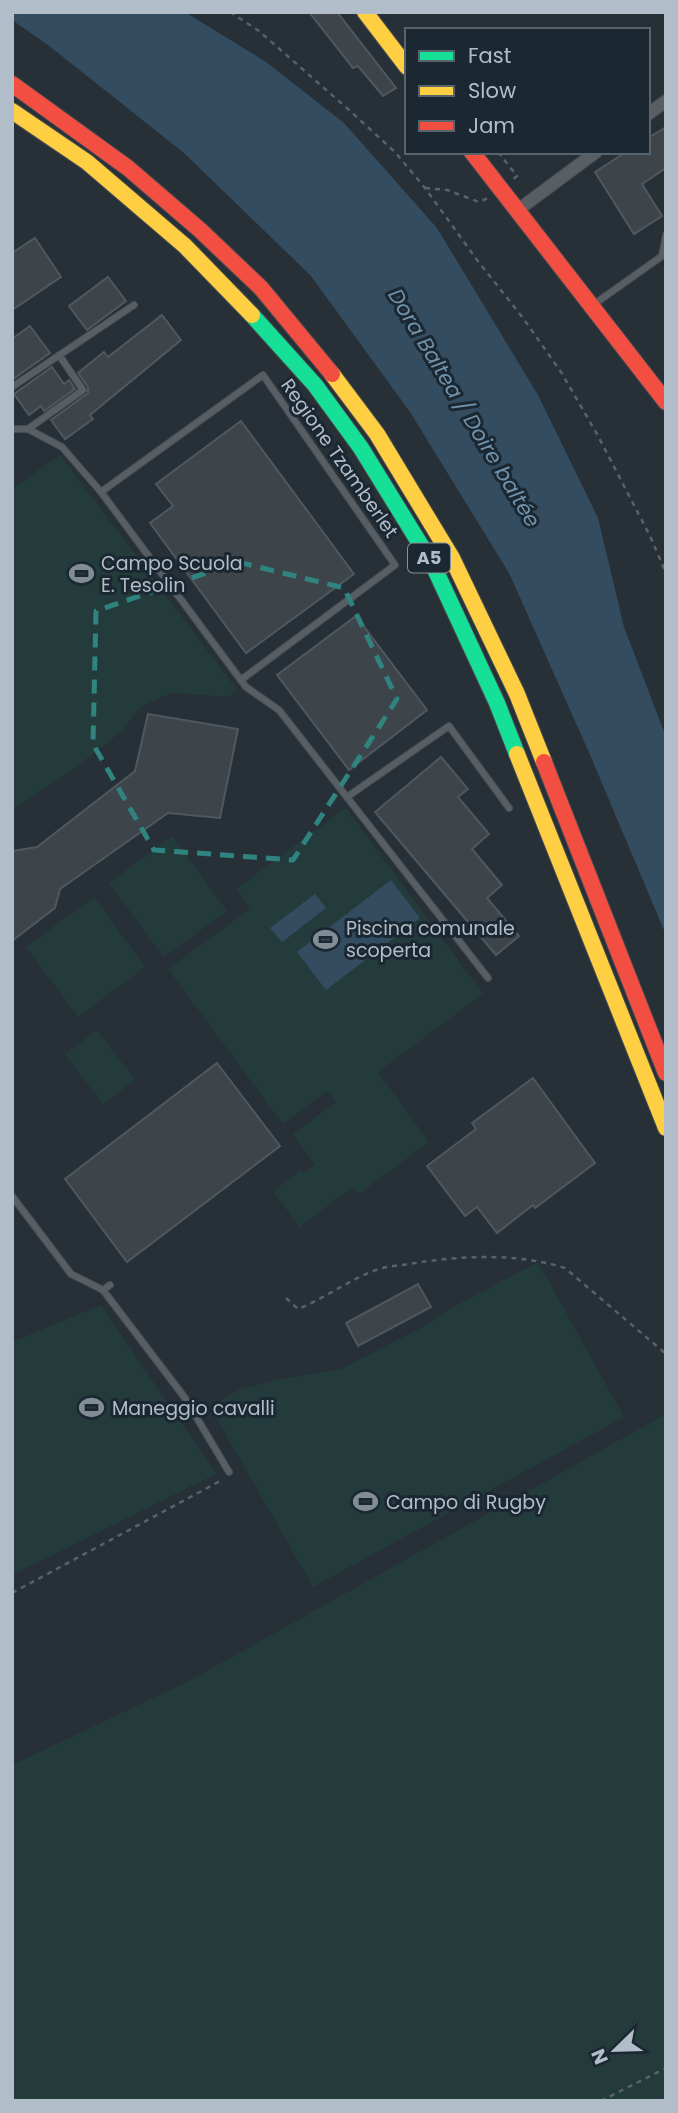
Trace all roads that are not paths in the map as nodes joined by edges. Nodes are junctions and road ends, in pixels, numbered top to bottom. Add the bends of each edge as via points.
1 (365, 12) edge
2 (405, 64) edge
3 (12, 84) edge
4 (666, 101) edge
5 (12, 111) edge
6 (650, 113) edge
7 (474, 154) edge
8 (593, 154) edge
9 (518, 210) junction
10 (666, 235) edge
11 (134, 304) dead end
12 (591, 306) junction
13 (59, 355) junction
14 (12, 387) edge
15 (666, 402) edge
16 (12, 429) edge
17 (28, 429) junction
18 (101, 492) junction
19 (241, 680) junction
20 (347, 797) junction
21 (509, 808) dead end
22 (488, 978) dead end
23 (666, 1073) edge
24 (666, 1128) edge
25 (12, 1196) edge
26 (110, 1285) dead end
27 (103, 1290) junction
28 (229, 1472) road end

1 - 2 main road
3 - 23 main road, A5 via 128,168 209,238 261,288 377,434 452,558 517,694
4 - 6 street
5 - 24 main road, A5 via 87,162 185,246 315,385 361,448 433,565 497,703
7 - 9 main road
8 - 9 street
9 - 12 main road
10 - 12 lane via 662,256
11 - 13 lane
12 - 15 main road
13 - 14 lane
13 - 17 lane via 83,390
16 - 17 lane
17 - 18 lane via 62,447
18 - 19 lane
18 - 19 lane, Regione Tzamberlet via 263,375 395,565
19 - 20 lane via 279,710
20 - 21 lane via 449,726
20 - 22 lane
25 - 27 lane via 71,1274
26 - 27 lane
27 - 28 lane via 177,1387

